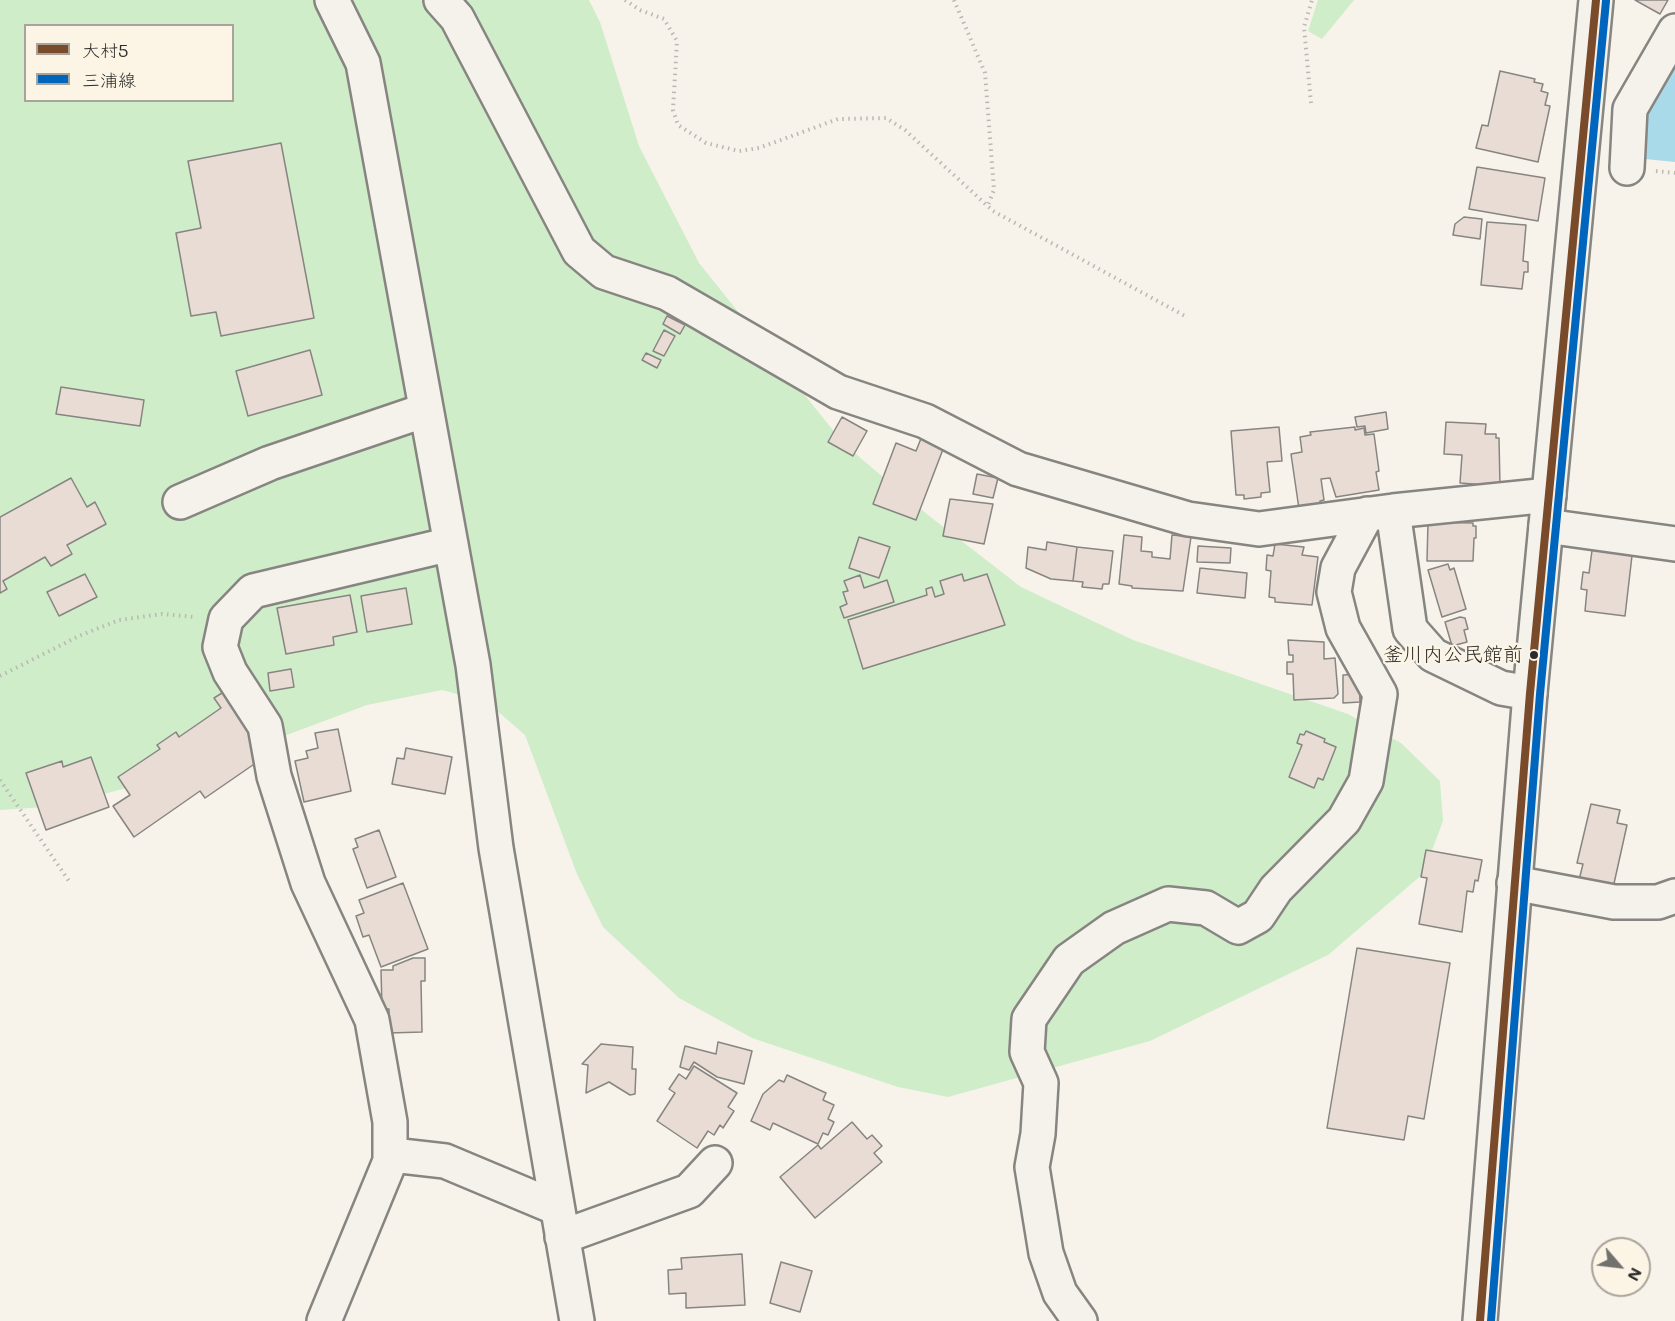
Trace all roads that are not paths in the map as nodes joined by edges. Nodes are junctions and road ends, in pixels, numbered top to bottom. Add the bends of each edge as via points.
1 (332, 0) edge
2 (441, 0) edge
3 (1596, 0) edge
4 (1675, 31) edge
5 (1628, 168) dead end
6 (426, 410) junction
7 (180, 502) dead end
8 (1547, 510) junction
9 (1380, 513) junction
10 (451, 544) junction
11 (1675, 544) edge
12 (1530, 693) junction
13 (1514, 883) junction
14 (1675, 896) edge
15 (390, 1161) junction
16 (715, 1163) dead end
17 (559, 1223) junction
18 (324, 1321) edge
19 (577, 1321) edge
20 (1080, 1321) edge
21 (1480, 1321) edge

1 - 6 street via 363,63
2 - 9 street via 458,18 579,251 604,272 667,293 838,392 925,421 1018,469 1188,519 1259,529
3 - 8 street
4 - 5 street via 1630,109
6 - 7 street via 270,463
6 - 10 street
8 - 9 street
8 - 11 street
8 - 12 street
9 - 12 street via 1410,629 1432,655 1501,688
9 - 20 street via 1338,568 1334,592 1343,628 1380,694 1366,781 1344,820 1276,889 1258,916 1238,927 1206,908 1168,904 1114,928 1069,960 1029,1019 1027,1052 1041,1083 1032,1167 1035,1188 1060,1293
10 - 15 street via 253,591 226,619 220,647 230,672 265,726 274,777 308,883 372,1020 390,1122
10 - 17 street via 473,665 496,848
12 - 13 street
13 - 14 street via 1614,902 1658,902
13 - 21 street
15 - 17 street via 401,1156 445,1161
15 - 18 street
16 - 17 street via 689,1191
17 - 19 street

